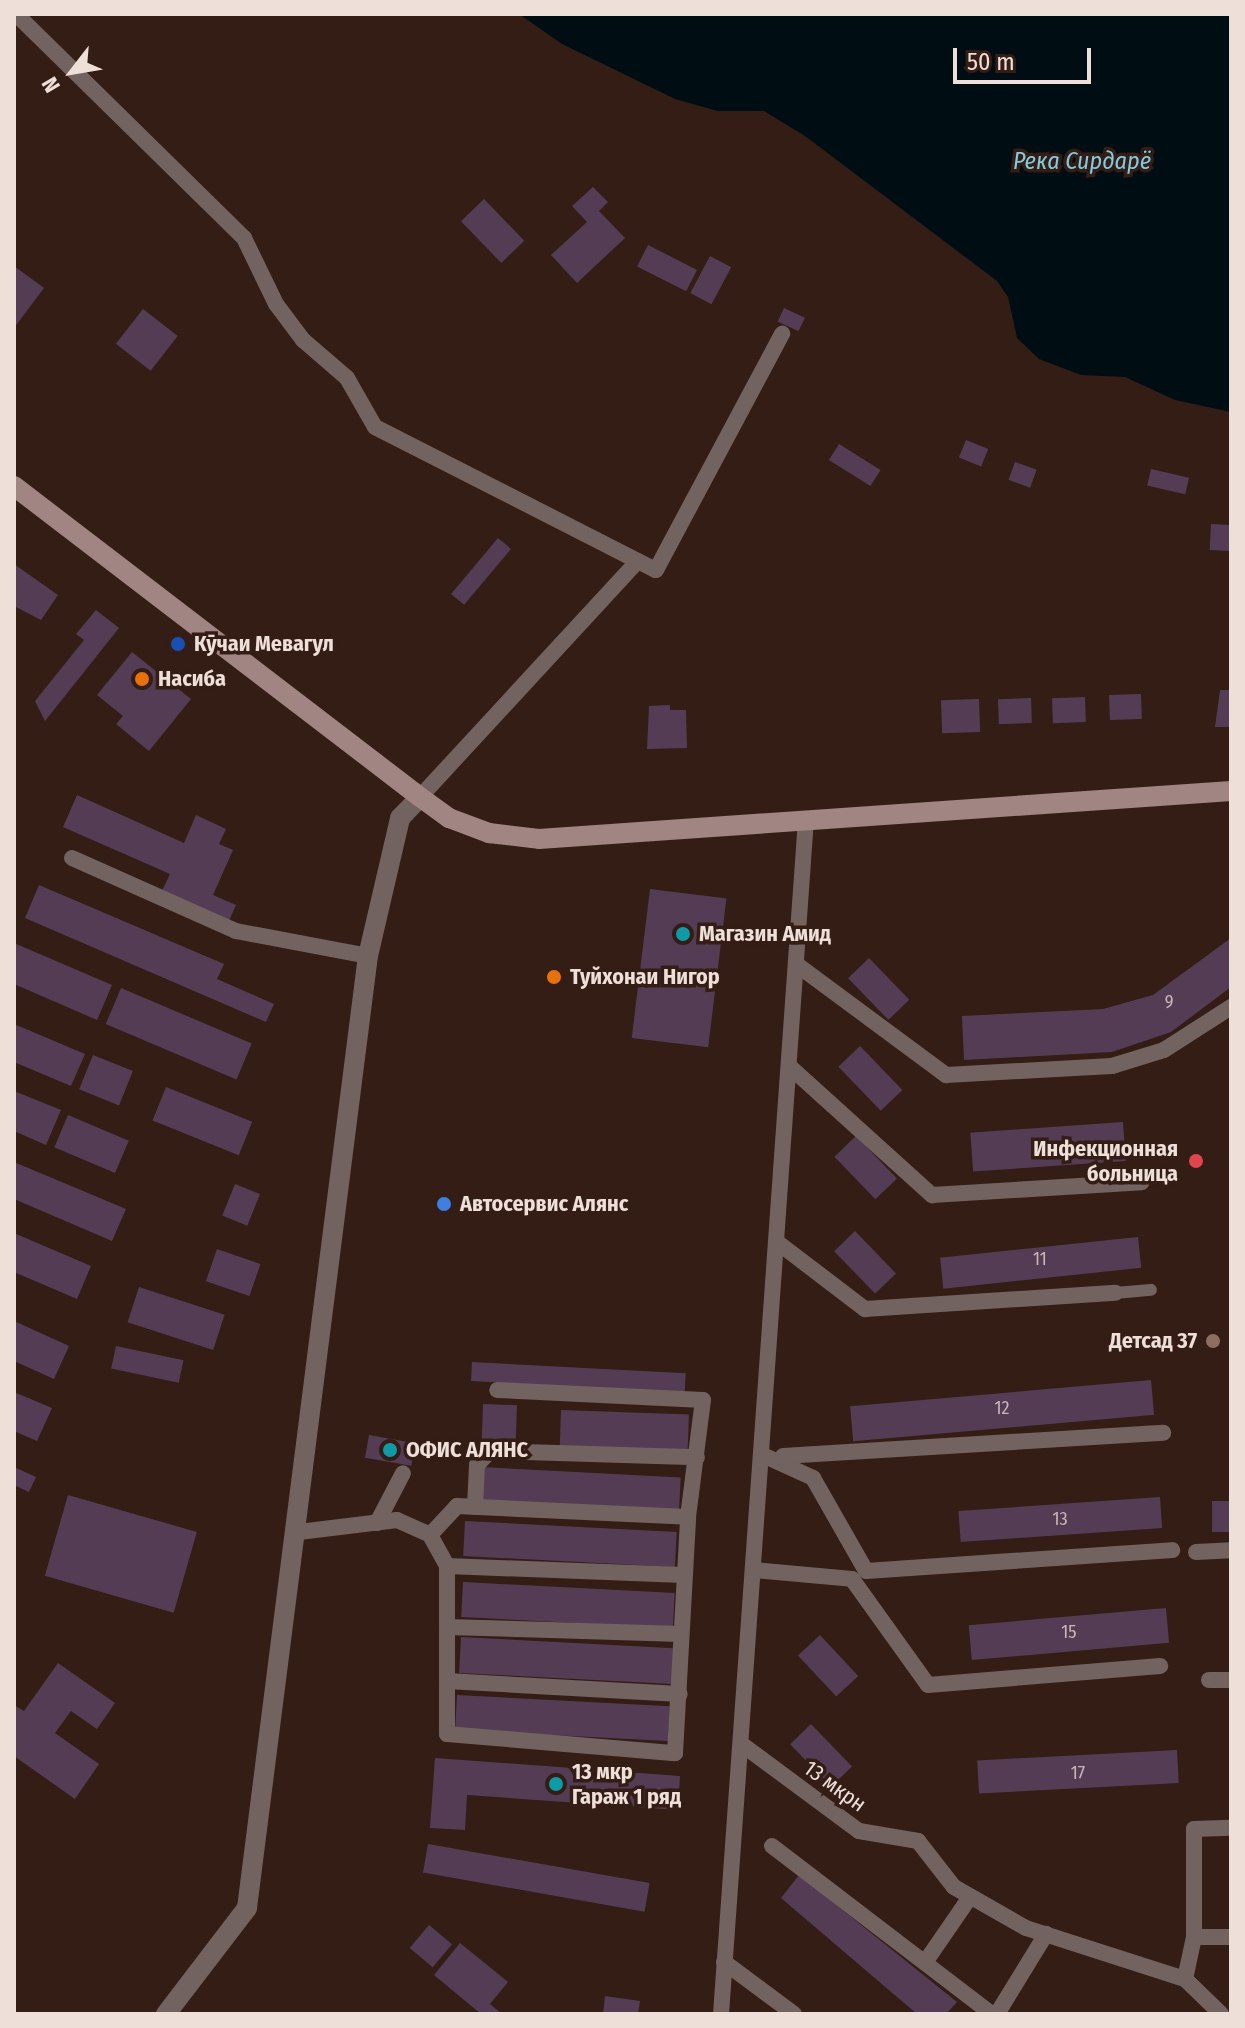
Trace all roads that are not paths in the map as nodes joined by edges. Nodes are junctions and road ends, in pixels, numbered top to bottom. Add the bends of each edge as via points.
1 (16, 14) edge
2 (782, 334) dead end
3 (14, 486) edge
4 (638, 561) junction
5 (1231, 791) edge
6 (420, 797) junction
7 (806, 820) junction
8 (72, 858) dead end
9 (368, 956) junction
10 (796, 964) junction
11 (1231, 1007) edge
12 (789, 1066) junction
13 (1142, 1182) dead end
14 (777, 1242) junction
15 (1151, 1290) dead end
16 (1115, 1293) joint
17 (497, 1390) dead end
18 (1163, 1433) dead end
19 (765, 1456) junction
20 (697, 1457) junction
21 (403, 1473) dead end
22 (475, 1507) junction
23 (688, 1517) junction
24 (377, 1523) junction
25 (299, 1532) junction
26 (430, 1535) junction
27 (1172, 1550) dead end
28 (1231, 1550) edge
29 (1196, 1552) dead end
30 (447, 1566) junction
31 (754, 1570) junction
32 (684, 1575) junction
33 (447, 1627) junction
34 (681, 1634) junction
35 (1160, 1666) dead end
36 (1209, 1680) dead end
37 (1231, 1680) edge
38 (447, 1681) junction
39 (680, 1694) junction
40 (744, 1746) junction
41 (1231, 1828) edge
42 (772, 1846) dead end
43 (970, 1897) junction
44 (1046, 1934) junction
45 (1194, 1937) junction
46 (1231, 1937) edge
47 (926, 1961) junction
48 (724, 1962) junction
49 (1185, 1979) junction
50 (166, 2014) edge
51 (721, 2014) edge
52 (794, 2014) edge
53 (994, 2014) edge
54 (1221, 2014) edge

1 - 4 street via 244,238 276,304 303,340 347,378 375,427
2 - 4 street via 656,570
3 - 6 main road
4 - 6 street
5 - 7 main road
6 - 7 main road via 449,818 489,833 539,839
6 - 9 street via 400,818
7 - 10 street
8 - 9 street via 236,931
9 - 25 street
10 - 11 street via 946,1075 1112,1066 1164,1050
10 - 12 street
12 - 13 street via 932,1195
12 - 14 street
14 - 16 street via 865,1309
14 - 19 street
15 - 16 street
17 - 20 street via 703,1400
18 - 19 street via 848,1457
19 - 27 street via 813,1478 866,1571
19 - 31 street
20 - 22 street via 490,1451 477,1465
20 - 23 street
21 - 24 street
22 - 23 street
22 - 26 street via 457,1506
23 - 32 street
24 - 25 street
24 - 26 street via 397,1520
25 - 50 street via 247,1908
26 - 30 street
28 - 29 street
30 - 32 street
30 - 33 street
31 - 35 street via 852,1579 928,1685
31 - 40 street
32 - 34 street
33 - 34 street
33 - 38 street
34 - 39 street
36 - 37 street
38 - 39 street
38 - 39 street via 447,1734 675,1753
40 - 43 street, 13 мкрн via 859,1831 918,1841 954,1887
40 - 48 street
41 - 45 street via 1194,1829
42 - 47 street
43 - 44 street, 13 мкрн
43 - 47 street
44 - 49 street, 13 мкрн
44 - 53 street
45 - 46 street
45 - 49 street
47 - 53 street
48 - 51 street
48 - 52 street
49 - 54 street

